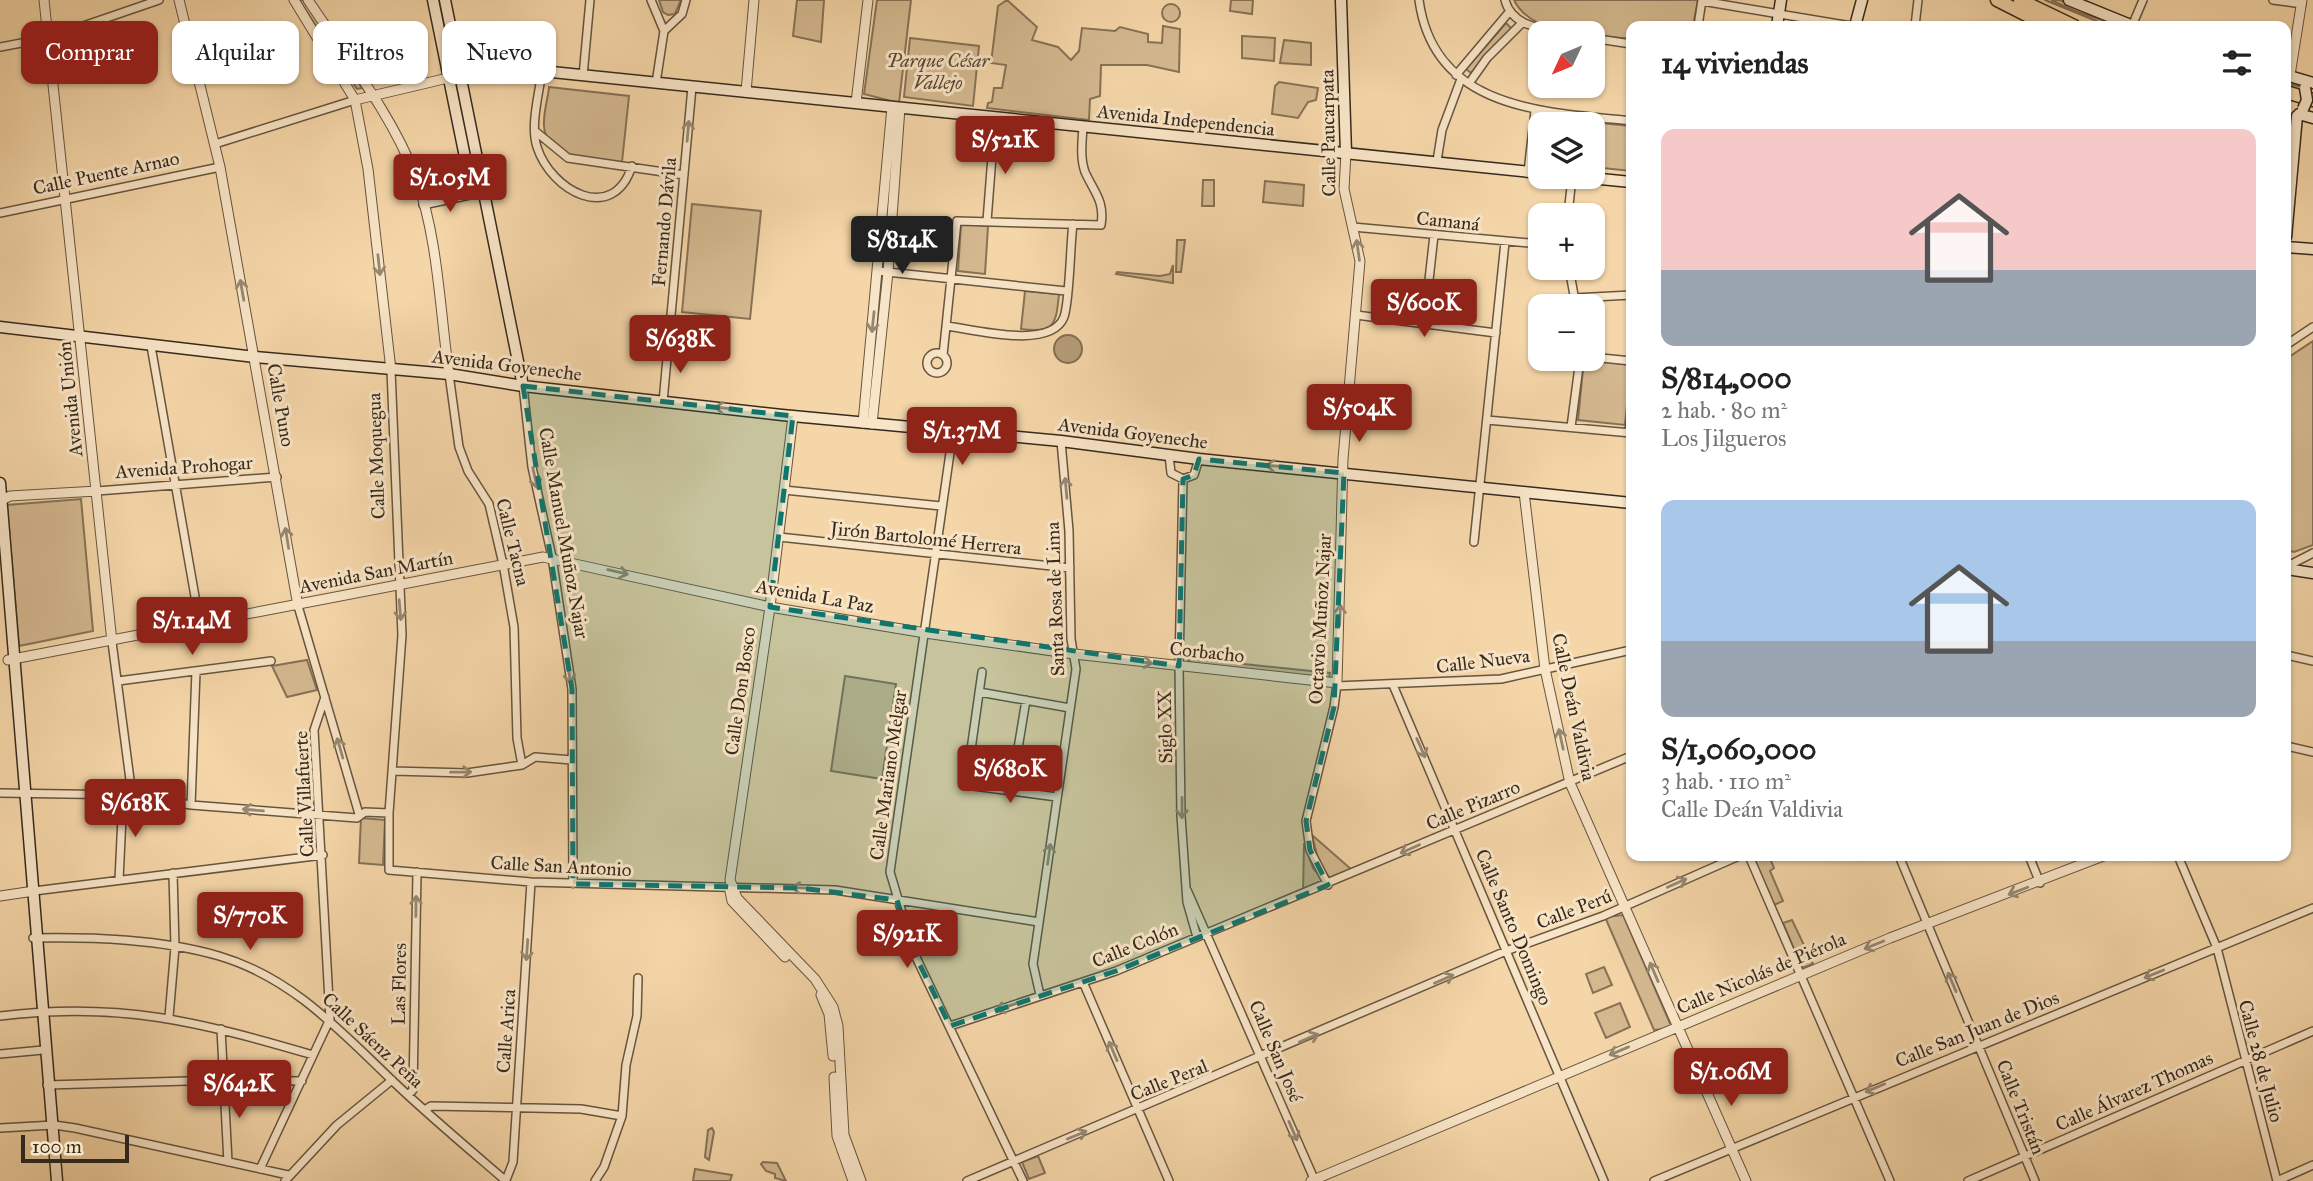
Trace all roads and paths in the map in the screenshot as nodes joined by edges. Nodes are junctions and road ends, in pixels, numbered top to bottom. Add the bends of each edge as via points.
1 (44, 0) edge
2 (159, 0) edge
3 (179, 0) edge
4 (294, 0) edge
5 (308, 0) edge
6 (433, 0) edge
7 (445, 0) edge
8 (590, 0) edge
9 (651, 0) edge
10 (687, 0) edge
11 (754, 0) edge
12 (868, 0) edge
13 (1341, 0) edge
14 (1419, 0) edge
15 (1505, 0) edge
16 (1702, 0) edge
17 (1781, 0) edge
18 (1862, 0) edge
19 (1918, 0) edge
20 (1990, 0) edge
21 (2143, 0) edge
22 (2273, 0) edge
23 (2071, 1) edge
24 (2014, 2) edge
25 (2302, 2) edge
26 (1510, 11) junction
27 (1779, 14) junction
28 (46, 21) edge
29 (98, 21) edge
30 (447, 21) edge
31 (1699, 21) edge
32 (1778, 21) edge
33 (1822, 21) edge
34 (1855, 21) edge
35 (1916, 21) edge
36 (2041, 21) edge
37 (2062, 21) edge
38 (2120, 21) edge
39 (2134, 21) edge
40 (1522, 23) junction
41 (1528, 24) edge
42 (664, 32) junction
43 (442, 34) edge
44 (1605, 40) edge
45 (21, 43) edge
46 (1626, 43) edge
47 (0, 47) edge
48 (556, 73) edge
49 (583, 76) junction
50 (1458, 77) junction
51 (442, 79) edge
52 (2299, 80) edge
53 (1470, 82) junction
54 (656, 83) junction
55 (53, 84) edge
56 (454, 84) edge
57 (455, 84) edge
58 (540, 84) edge
59 (692, 87) junction
60 (746, 92) junction
61 (371, 96) junction
62 (355, 100) junction
63 (856, 103) junction
64 (896, 108) junction
65 (1535, 111) joint
66 (2302, 111) edge
67 (995, 118) junction
68 (2313, 118) edge
69 (1626, 120) edge
70 (1083, 127) junction
71 (535, 131) junction
72 (215, 144) junction
73 (1346, 153) junction
74 (465, 157) junction
75 (1437, 162) junction
76 (632, 166) junction
77 (220, 167) junction
78 (1528, 171) edge
79 (684, 175) junction
80 (1605, 179) edge
81 (1626, 182) edge
82 (484, 192) junction
83 (471, 195) junction
84 (2291, 198) edge
85 (66, 199) junction
86 (423, 205) junction
87 (0, 212) edge
88 (988, 222) junction
89 (1073, 224) junction
90 (1353, 227) junction
91 (1434, 235) junction
92 (1505, 242) junction
93 (1528, 243) edge
94 (2291, 248) edge
95 (2313, 250) edge
96 (883, 271) junction
97 (952, 278) junction
98 (1066, 291) junction
99 (1626, 296) edge
100 (1605, 298) edge
101 (1356, 315) junction
102 (1424, 325) junction
103 (947, 326) junction
104 (0, 327) edge
105 (2313, 327) edge
106 (1496, 332) junction
107 (82, 338) junction
108 (2291, 342) edge
109 (151, 346) junction
110 (943, 355) dead end
111 (255, 357) junction
112 (1605, 358) edge
113 (1626, 360) edge
114 (391, 370) junction
115 (1578, 371) edge
116 (449, 374) junction
117 (523, 386) junction
118 (663, 402) junction
119 (793, 416) junction
120 (1487, 420) junction
121 (867, 423) junction
122 (1571, 427) junction
123 (953, 432) junction
124 (1626, 433) edge
125 (1061, 441) junction
126 (1169, 455) junction
127 (1199, 459) junction
128 (1344, 473) junction
129 (277, 477) junction
130 (1182, 479) junction
131 (0, 483) edge
132 (176, 486) junction
133 (1480, 487) junction
134 (784, 490) junction
135 (97, 491) junction
136 (1524, 492) junction
137 (2, 496) edge
138 (1626, 502) edge
139 (941, 506) junction
140 (779, 537) junction
141 (1475, 542) dead end
142 (2313, 553) edge
143 (936, 554) junction
144 (552, 557) junction
145 (503, 564) junction
146 (2291, 565) edge
147 (1070, 568) junction
148 (2291, 569) edge
149 (0, 573) edge
150 (2313, 573) edge
151 (397, 586) junction
152 (298, 606) junction
153 (770, 607) junction
154 (200, 625) junction
155 (925, 634) junction
156 (112, 642) junction
157 (1626, 651) edge
158 (1074, 654) junction
159 (2291, 656) edge
160 (7, 660) edge
161 (271, 661) dead end
162 (2313, 661) edge
163 (1179, 666) junction
164 (1545, 669) junction
165 (196, 671) junction
166 (982, 672) dead end
167 (118, 681) junction
168 (1334, 684) junction
169 (1393, 685) junction
170 (979, 692) junction
171 (325, 697) junction
172 (1026, 700) junction
173 (1070, 708) junction
174 (2291, 747) edge
175 (2313, 752) edge
176 (1626, 758) edge
177 (572, 760) junction
178 (522, 765) junction
179 (393, 771) junction
180 (1570, 783) junction
181 (1012, 791) junction
182 (22, 792) junction
183 (0, 793) edge
184 (132, 795) junction
185 (123, 796) junction
186 (1057, 797) junction
187 (191, 805) junction
188 (389, 813) junction
189 (359, 814) junction
190 (321, 816) junction
191 (1456, 828) junction
192 (323, 855) junction
193 (1728, 861) edge
194 (1751, 861) edge
195 (1901, 861) edge
196 (2031, 861) edge
197 (2091, 861) edge
198 (2180, 861) edge
199 (389, 870) joint
200 (417, 872) junction
201 (173, 873) junction
202 (119, 880) junction
203 (531, 882) junction
204 (2040, 883) junction
205 (573, 884) junction
206 (1328, 885) junction
207 (732, 886) junction
208 (1187, 890) junction
209 (32, 891) junction
210 (0, 896) edge
211 (897, 900) junction
212 (1626, 906) junction
213 (2313, 908) edge
214 (1039, 922) junction
215 (1928, 925) junction
216 (1208, 933) junction
217 (34, 937) junction
218 (1197, 937) junction
219 (175, 947) junction
220 (2217, 948) junction
221 (1506, 951) junction
222 (1800, 976) junction
223 (638, 978) dead end
224 (1083, 982) junction
225 (1040, 995) junction
226 (1381, 1006) joint
227 (41, 1011) junction
228 (0, 1017) edge
229 (169, 1017) junction
230 (330, 1018) junction
231 (950, 1026) junction
232 (221, 1028) junction
233 (1679, 1028) junction
234 (2313, 1031) edge
235 (1979, 1045) junction
236 (43, 1050) junction
237 (0, 1054) edge
238 (313, 1055) junction
239 (1262, 1058) junction
240 (2244, 1060) junction
241 (1560, 1077) junction
242 (223, 1080) junction
243 (392, 1080) junction
244 (302, 1081) junction
245 (47, 1085) junction
246 (408, 1095) junction
247 (1854, 1096) junction
248 (517, 1109) junction
249 (425, 1110) junction
250 (1138, 1110) junction
251 (622, 1116) junction
252 (51, 1125) junction
253 (0, 1128) edge
254 (841, 1135) junction
255 (1732, 1149) junction
256 (2025, 1157) junction
257 (1014, 1161) junction
258 (228, 1162) junction
259 (2313, 1165) edge
260 (260, 1169) junction
261 (287, 1178) edge
262 (51, 1181) edge
263 (57, 1181) edge
264 (506, 1181) edge
265 (595, 1181) edge
266 (853, 1181) edge
267 (862, 1181) edge
268 (967, 1181) edge
269 (1023, 1181) edge
270 (1170, 1181) edge
271 (1313, 1181) edge
272 (1604, 1181) edge
273 (1654, 1181) edge
274 (1746, 1181) edge
275 (1890, 1181) edge
276 (1968, 1181) edge
277 (2035, 1181) edge
278 (2277, 1181) edge

1 - 28 street, Avenida Unión
2 - 29 street
3 - 72 street, Calle Puno
4 - 62 street
5 - 61 street, Calle Tacna
6 - 43 main road
7 - 30 main road
8 - 49 street
9 - 42 street
10 - 42 street via 682,14
11 - 60 street
12 - 63 street
13 - 73 main road, Calle Paucarpata
14 - 50 street via 1429,39
15 - 26 street
16 - 27 street
16 - 31 street
17 - 27 main road
18 - 34 main road
19 - 35 street
20 - 24 main road
21 - 39 street
22 - 25 street
23 - 38 main road
24 - 36 main road
24 - 37 main road
25 - 52 street
26 - 40 street
26 - 50 street
27 - 32 main road
27 - 33 street
40 - 41 street
40 - 53 street
42 - 54 street
44 - 46 street
45 - 47 street
48 - 49 main road, Avenida Independencia
49 - 54 main road, Avenida Independencia
50 - 53 street
50 - 75 street
51 - 61 street, Avenida Independencia
52 - 66 main road, bridge via 2307,100
53 - 65 street via 1507,103
54 - 59 main road, Avenida Independencia
55 - 85 street, Avenida Unión
56 - 74 main road
57 - 82 main road, Calle Manuel Muñoz Najar
58 - 71 street
59 - 60 main road, Avenida Independencia
79 -> 59 street, Fernando Dávila
60 - 63 main road, Avenida Independencia
61 - 62 street
61 - 86 street, Calle Tacna via 397,135
62 - 72 street
62 -> 114 street, Calle Moquegua via 368,169
63 - 64 main road, Avenida Independencia
64 - 67 main road, Avenida Independencia
64 - 96 street
65 - 69 street
66 - 68 main road
66 - 84 main road
67 - 70 main road, Avenida Independencia
67 - 88 street
70 - 73 main road, Avenida Independencia
70 - 89 street via 1082,155 1102,203 1101,225
71 - 76 street via 568,158
71 - 76 street via 535,144 545,165 569,190 580,194 616,194
72 - 77 street, Calle Puno
73 - 75 main road, Avenida Independencia
73 - 90 street, Calle Paucarpata via 1343,189
74 - 82 main road via 477,188
74 - 83 main road
75 - 78 main road, Avenida Independencia
76 - 79 street
77 - 85 street, Calle Puente Arnao
111 -> 77 street, Calle Puno
79 - 118 street, Fernando Dávila
80 - 81 main road
82 - 83 street
82 - 117 main road, Calle Manuel Muñoz Najar
83 - 86 street
85 - 87 street, Calle Puente Arnao
85 - 107 street, Avenida Unión
86 - 116 street, Calle Tacna
88 - 89 street
88 - 97 street via 954,223
89 - 98 street
90 - 91 street, Camaná
101 -> 90 street, Calle Paucarpata via 1360,261
91 - 92 street, Camaná
91 - 102 street
92 - 93 street, Camaná
92 - 106 street
94 - 95 main road
96 - 97 street
96 - 121 street
97 - 98 street
97 - 103 street
98 - 103 street via 1063,318 1048,334 1037,337
99 - 100 street
101 - 102 street
101 - 128 street, Calle Paucarpata
102 - 106 street
103 - 110 street
104 - 107 main road, Avenida Goyeneche
105 - 108 street
106 - 120 street
107 - 109 main road, Avenida Goyeneche
107 - 135 street, Avenida Unión
109 - 111 main road, Avenida Goyeneche
109 - 132 street
111 - 114 main road, Avenida Goyeneche
111 - 129 street, Calle Puno
112 - 113 street
114 - 116 main road, Avenida Goyeneche
114 - 151 street, Calle Moquegua
115 - 122 street
116 - 117 main road, Avenida Goyeneche
116 - 145 street, Calle Tacna via 459,447 489,505
117 - 118 main road, Avenida Goyeneche
117 -> 144 street, Calle Manuel Muñoz Najar via 532,467
119 -> 118 main road, Avenida Goyeneche
119 - 121 main road, Avenida Goyeneche
119 - 134 street, Calle Don Bosco
120 - 122 street
120 - 133 street
121 - 123 main road, Avenida Goyeneche
122 - 124 street
123 - 125 main road, Avenida Goyeneche
123 - 139 street, Calle Mariano Melgar
125 - 126 main road, Avenida Goyeneche
147 -> 125 street, Santa Rosa de Lima
126 - 127 main road, Avenida Goyeneche
126 - 130 street, Siglo XX via 1171,473
128 -> 127 main road, Avenida Goyeneche
127 - 130 street via 1194,475
128 - 133 main road, Avenida Goyeneche
168 -> 128 street, Octavio Muñoz Najar
129 - 132 street, Avenida Prohogar
152 -> 129 street, Calle Puno
130 - 163 street, Siglo XX
131 - 137 main road
132 - 135 street, Avenida Prohogar
132 - 154 street
133 - 136 main road, Avenida Goyeneche
133 - 141 street
134 - 139 street
134 - 140 street, Calle Don Bosco
135 - 137 street, Avenida Prohogar
135 - 156 street, Avenida Unión
136 - 138 main road, Avenida Goyeneche
136 - 164 street, Calle Deán Valdivia
137 - 160 main road
139 - 143 street, Calle Mariano Melgar
140 - 143 street, Jirón Bartolomé Herrera
140 - 153 street, Calle Don Bosco
142 - 146 street
143 - 147 street, Jirón Bartolomé Herrera
143 - 155 street, Calle Mariano Melgar
144 - 145 street, Avenida San Martín
144 -> 153 street, Avenida La Paz
144 -> 177 street, Calle Manuel Muñoz Najar via 572,689
145 - 151 street, Avenida San Martín
145 - 178 street, Calle Tacna via 514,627
147 - 158 street, Santa Rosa de Lima
148 - 150 main road
149 - 160 main road
151 - 152 street, Avenida San Martín
151 -> 179 street, Calle Moquegua via 402,635
152 - 154 street, Avenida San Martín
152 - 171 street, Calle Puno
153 - 155 street, Avenida La Paz
153 - 207 street, Calle Don Bosco
154 - 156 street, Avenida San Martín
155 - 158 street, Avenida La Paz
155 - 211 street, Calle Mariano Melgar via 890,872
156 - 160 street, Avenida San Martín
156 - 167 street, Avenida Unión
157 - 164 street, Calle Nueva
158 -> 163 street, Corbacho
158 - 173 street, Santa Rosa de Lima
159 - 162 street
160 - 182 main road
161 - 165 street
163 - 168 street, Corbacho
163 -> 208 street, Siglo XX
164 - 169 street, Calle Nueva via 1501,679
180 -> 164 street, Calle Deán Valdivia
165 - 167 street
165 - 187 street
166 - 170 street
167 - 184 street, Avenida Unión
168 - 169 street, Calle Nueva
168 - 206 street, Octavio Muñoz Najar via 1306,821 1310,850
169 -> 191 street, Calle Santo Domingo
170 - 172 street
170 - 181 street via 966,785
189 -> 171 street, Calle Puno
171 - 190 street, Calle Villafuerte via 314,730
172 - 173 street
172 - 181 street
173 - 186 street, Santa Rosa de Lima
174 - 175 street
176 - 180 street, Calle Pizarro
177 - 178 street via 535,757
177 - 205 street, Calle Manuel Muñoz Najar
179 -> 178 street via 467,773
179 - 188 street, Calle Moquegua
180 - 191 street, Calle Pizarro
180 - 212 street, Calle Deán Valdivia
181 - 186 street
182 - 183 street
182 - 185 street
182 - 209 main road
184 - 185 street
184 - 187 street
185 - 202 street
214 -> 186 street, Santa Rosa de Lima
190 -> 187 street
188 - 189 street
188 - 199 street, Calle Moquegua
189 - 190 street via 357,818
190 - 192 street, Calle Villafuerte
191 -> 206 street, Calle Pizarro
191 - 221 street, Calle Santo Domingo
192 - 201 street
192 - 230 street, Calle Villafuerte
212 -> 193 street, Calle Perú
194 - 222 street
195 - 215 street, Calle Tristán
196 - 204 street
197 - 204 street, Calle Nicolás de Piérola
198 - 220 street, Calle 28 de Julio
199 - 200 street, Calle San Antonio
200 - 203 street, Calle San Antonio
246 -> 200 street, Las Flores via 413,1090
201 - 202 street
201 - 219 street
202 - 209 street
203 - 205 street, Calle San Antonio
203 -> 248 street, Calle Arica
204 -> 215 street, Calle Nicolás de Piérola
205 - 207 street, Calle San Antonio
206 - 216 street, Calle Colón
211 -> 207 street, Calle San Antonio via 835,890
207 - 254 street via 737,898 826,992 833,1007 838,1026
208 - 216 street, Siglo XX
208 - 218 street, Siglo XX
209 - 210 street
209 - 217 main road
211 - 214 street, Calle San Antonio
211 - 231 street, Calle Mariano Melgar via 914,953
212 - 221 street, Calle Perú
233 -> 212 street, Calle Deán Valdivia
213 - 220 street, Calle San Juan de Dios
214 - 225 street, Santa Rosa de Lima via 1033,964
215 -> 222 street, Calle Nicolás de Piérola
235 -> 215 street, Calle Tristán
216 - 218 street, Calle Colón
216 - 239 street, Calle San José
217 - 219 street, Calle Sáenz Peña
217 - 227 main road
218 - 224 street, Calle Colón
219 - 229 street
219 - 230 street, Calle Sáenz Peña via 248,966
220 -> 235 street, Calle San Juan de Dios
220 - 240 street, Calle 28 de Julio
226 -> 221 street, Calle Perú
221 - 241 street, Calle Santo Domingo
222 - 233 street, Calle Nicolás de Piérola
222 - 247 street
223 - 251 street
224 - 225 street, Calle Colón
250 -> 224 street
225 -> 231 street, Calle Colón
239 -> 226 street, Calle Peral
227 - 228 street
227 - 229 street via 118,1011
227 - 236 main road
227 - 245 main road
229 - 232 street
230 - 238 street, Calle Villafuerte
230 - 243 street, Calle Sáenz Peña
231 - 257 street, Calle Mariano Melgar
232 - 238 street
232 - 242 street
233 -> 241 street, Calle Nicolás de Piérola
233 - 255 street, Calle Deán Valdivia
234 - 240 street, Calle Álvarez Thomas
235 -> 247 street, Calle San Juan de Dios
235 - 256 street, Calle Tristán
236 - 237 street
236 - 245 main road
238 - 244 street, Calle Villafuerte
239 - 250 street, Calle Peral
239 -> 271 street, Calle San José
240 - 256 street, Calle Álvarez Thomas
240 - 278 street, Calle 28 de Julio
241 - 271 street, Calle Nicolás de Piérola
241 - 272 street, Calle Santo Domingo
242 - 244 street
242 - 245 street
242 - 258 street
243 - 246 street, Calle Sáenz Peña
243 - 261 street via 337,1125
244 - 260 street, Calle Villafuerte
245 - 252 main road
246 - 249 street, Calle Sáenz Peña
247 - 255 street, Calle San Juan de Dios
247 - 275 street
248 - 249 street via 431,1106
248 - 251 street via 581,1109
248 - 264 street, Calle Arica via 513,1162
249 - 264 street, Calle Sáenz Peña
257 -> 250 street, Calle Peral
250 - 270 street
251 - 265 street
252 - 253 street
252 - 258 street
252 - 262 main road
252 - 263 main road
254 - 266 street
254 - 267 street
255 - 273 street, Calle San Juan de Dios
255 - 274 street, Calle Deán Valdivia
256 - 276 street, Calle Álvarez Thomas
256 - 277 street, Calle Tristán
257 - 268 street, Calle Peral
257 - 269 street, Calle Mariano Melgar
258 - 260 street
259 - 278 street
260 - 261 street

